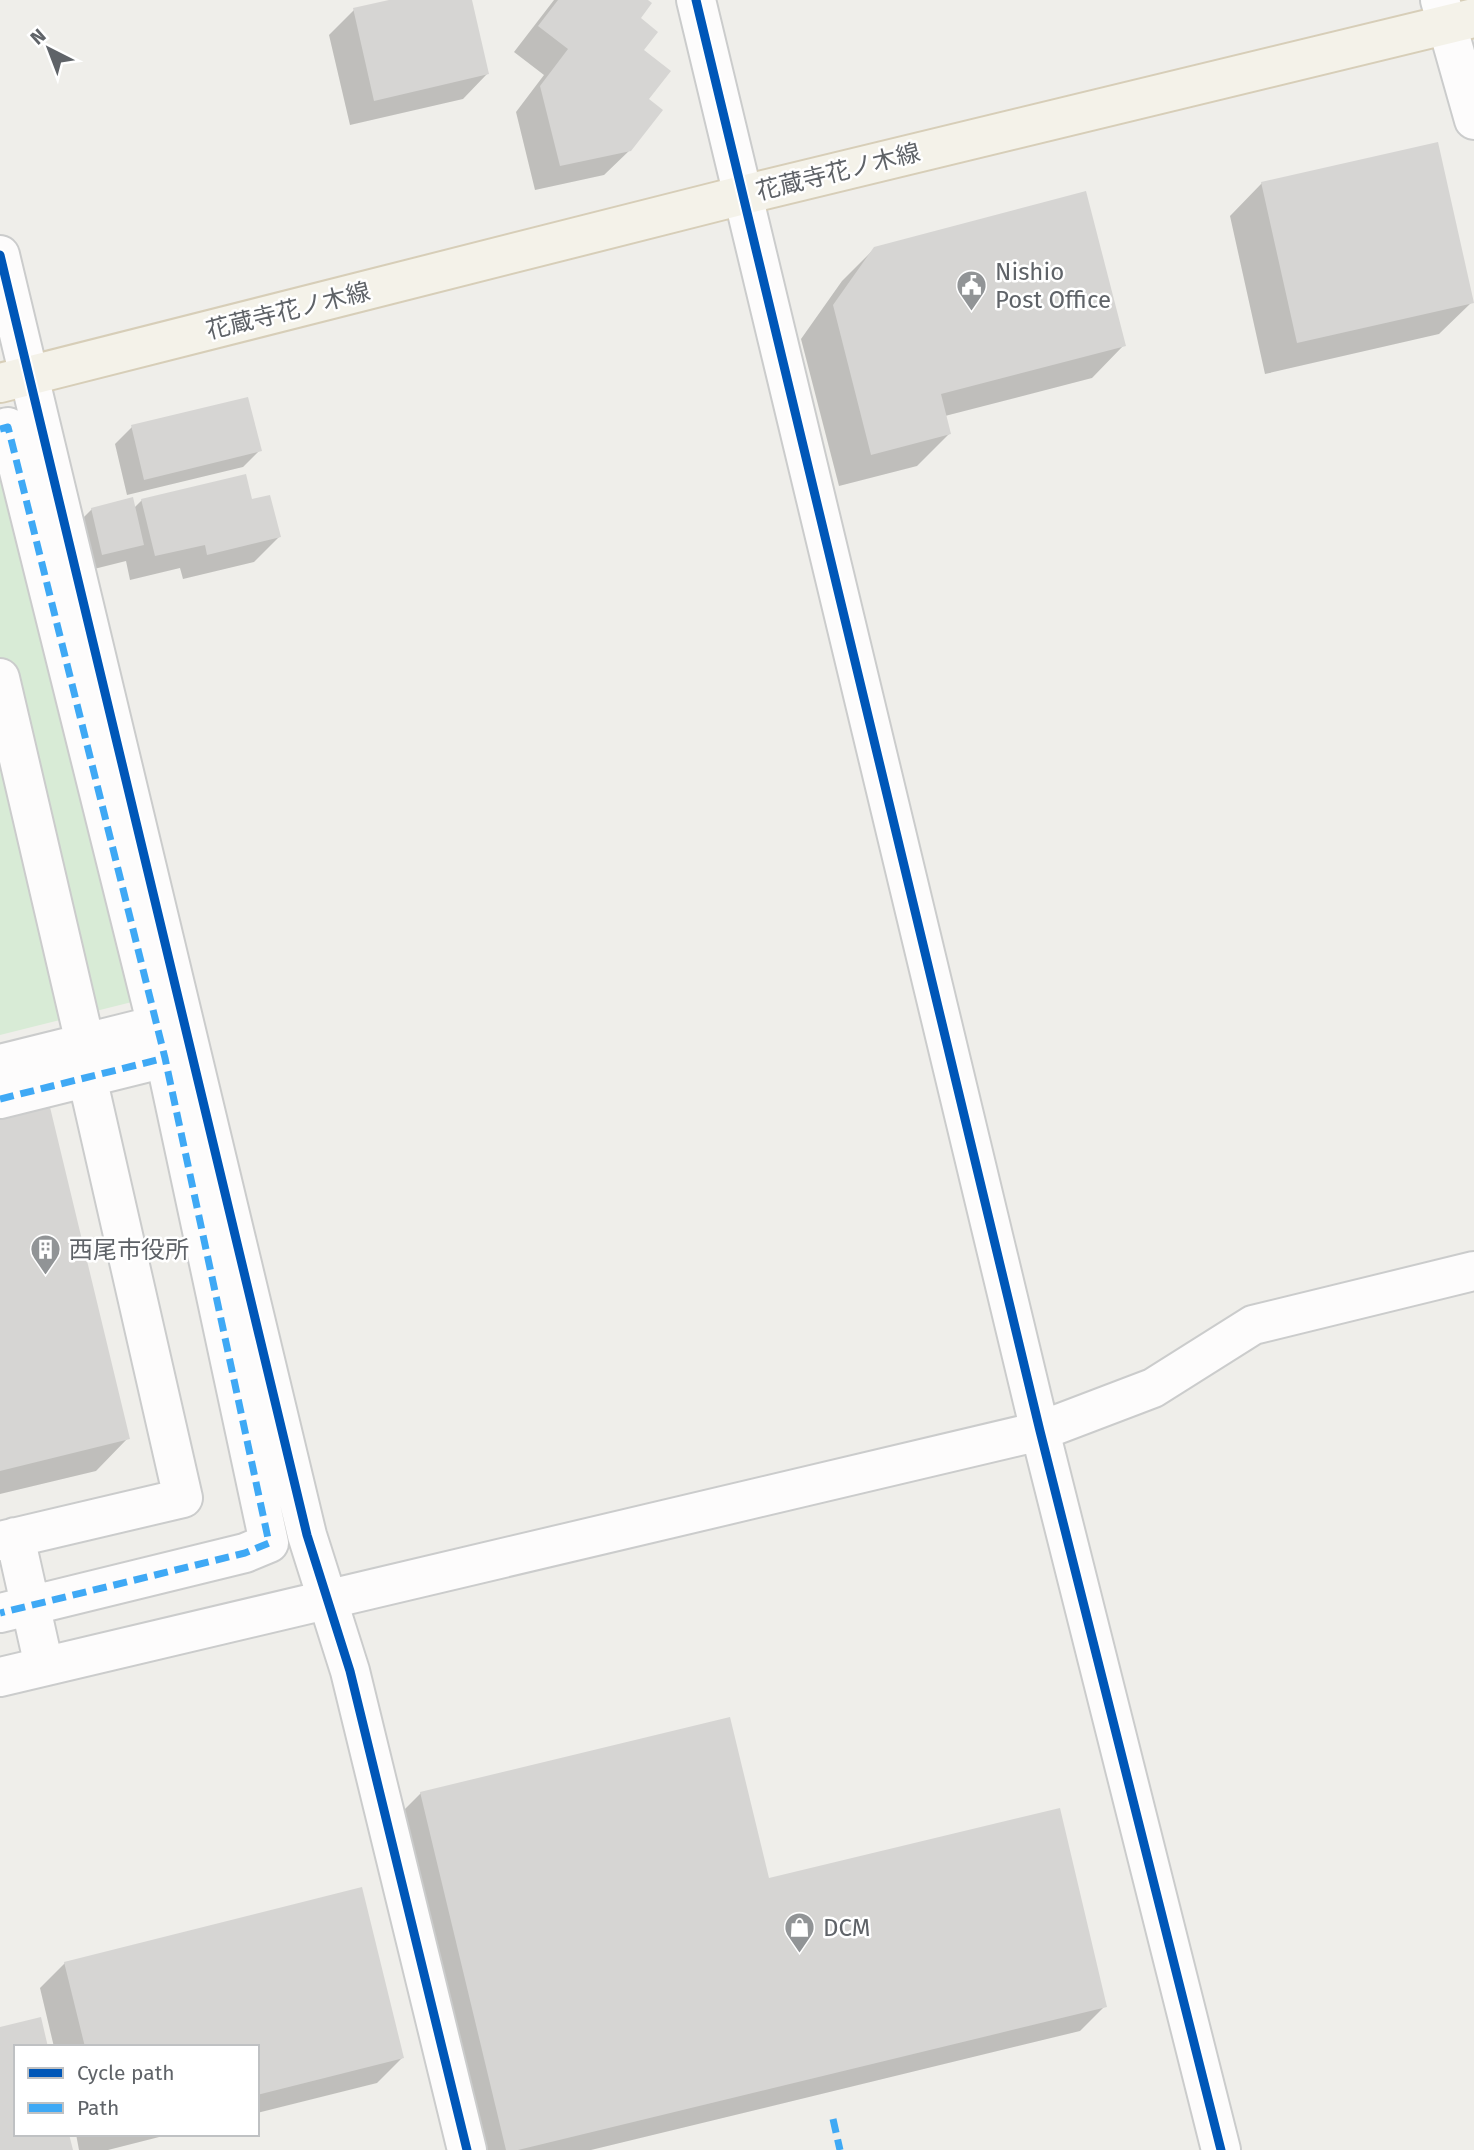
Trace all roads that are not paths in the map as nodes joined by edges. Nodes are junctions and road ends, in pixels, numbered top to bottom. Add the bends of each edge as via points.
1 (696, 0) edge
2 (1454, 14) edge
3 (1474, 120) edge
4 (743, 195) junction
5 (0, 256) edge
6 (15, 380) edge
7 (0, 429) edge
8 (0, 678) edge
9 (168, 1034) junction
10 (86, 1060) junction
11 (0, 1064) edge
12 (0, 1099) edge
13 (1474, 1271) edge
14 (1040, 1432) junction
15 (7, 1539) edge
16 (328, 1600) junction
17 (15, 1609) edge
18 (44, 1666) junction
19 (0, 1677) edge
20 (467, 2150) edge
21 (1221, 2150) edge

1 - 4 street
2 - 3 street
2 - 4 main road, 花蔵寺花ノ木線
4 - 6 main road, 花蔵寺花ノ木線
4 - 14 street
5 - 6 street
6 - 9 street
7 - 9 street via 8,427
8 - 10 street
9 - 10 street
9 - 16 street
9 - 17 street via 269,1543 245,1553
10 - 11 street
10 - 12 street
10 - 15 street via 183,1498
13 - 14 street via 1253,1325 1153,1388
14 - 16 street
14 - 21 street
15 - 17 street
16 - 18 street
16 - 20 street via 350,1671
17 - 18 street
18 - 19 street

